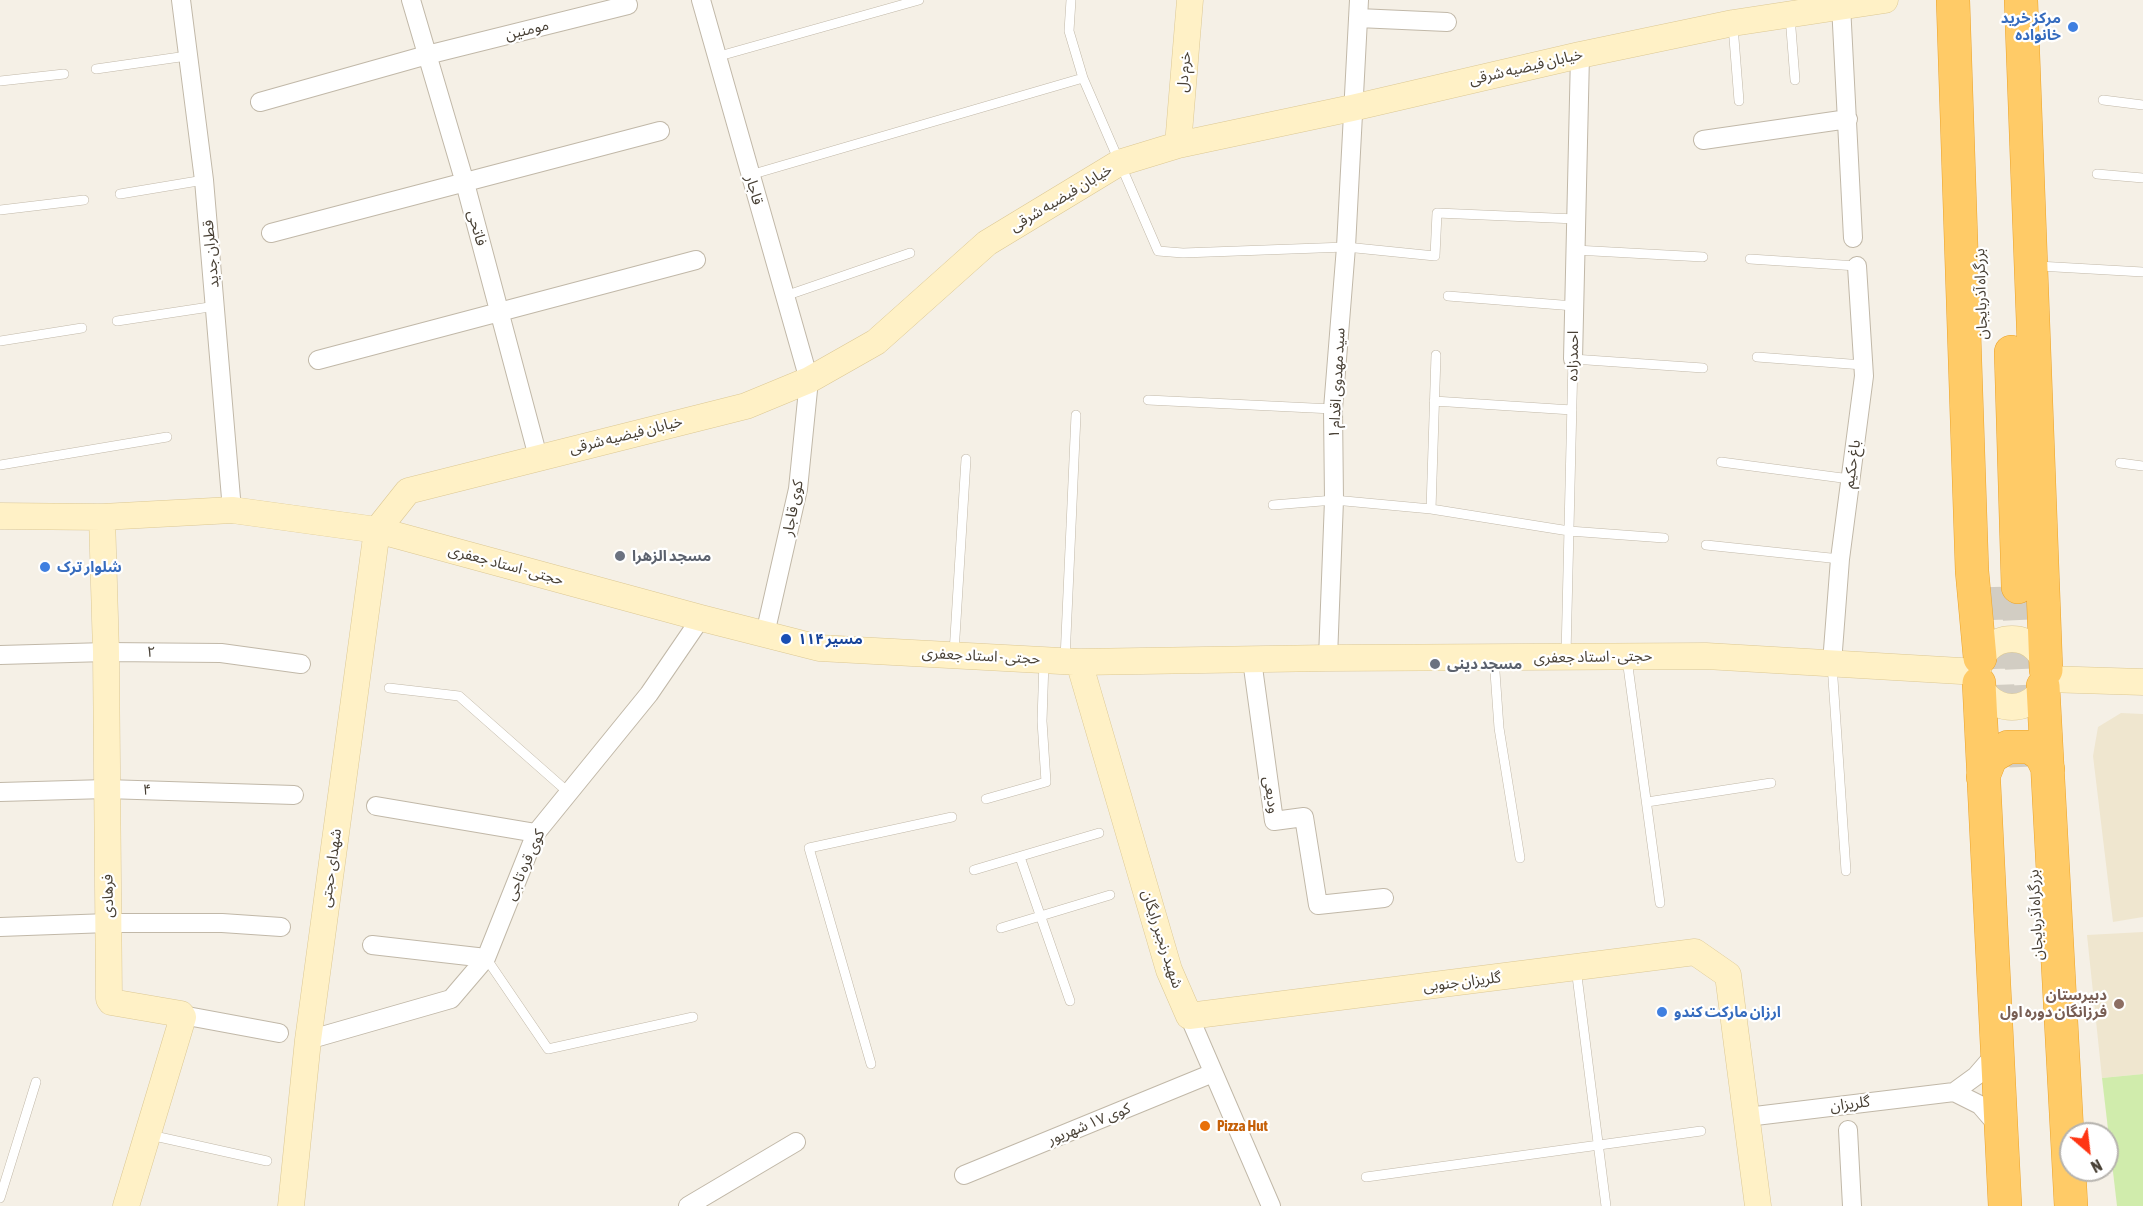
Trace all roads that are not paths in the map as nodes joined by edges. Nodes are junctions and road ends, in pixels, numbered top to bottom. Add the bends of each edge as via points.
1 (181, 0) edge
2 (411, 0) edge
3 (701, 0) edge
4 (919, 0) edge
5 (1071, 0) edge
6 (1190, 0) edge
7 (1886, 0) edge
8 (1953, 0) edge
9 (1968, 0) edge
10 (2000, 0) edge
11 (2021, 0) edge
12 (628, 4) dead end
13 (1841, 5) junction
14 (1358, 9) edge
15 (1790, 14) junction
16 (1447, 22) dead end
17 (1733, 23) junction
18 (1580, 55) junction
19 (187, 56) junction
20 (427, 56) junction
21 (716, 57) junction
22 (96, 69) dead end
23 (63, 74) dead end
24 (1083, 78) junction
25 (1795, 80) dead end
26 (0, 81) edge
27 (1739, 100) dead end
28 (2103, 100) dead end
29 (260, 102) dead end
30 (2143, 105) edge
31 (1352, 108) junction
32 (1848, 119) junction
33 (660, 131) dead end
34 (1703, 140) dead end
35 (1178, 145) junction
36 (1119, 163) junction
37 (2097, 174) dead end
38 (750, 175) junction
39 (2143, 178) edge
40 (204, 180) junction
41 (465, 183) junction
42 (120, 194) dead end
43 (84, 200) dead end
44 (0, 210) edge
45 (1576, 219) junction
46 (271, 233) dead end
47 (1853, 238) dead end
48 (1346, 247) junction
49 (1575, 250) junction
50 (910, 253) dead end
51 (1703, 257) dead end
52 (1750, 258) dead end
53 (696, 260) dead end
54 (1857, 266) joint
55 (2030, 266) junction
56 (2143, 272) edge
57 (785, 296) junction
58 (1448, 296) dead end
59 (216, 306) junction
60 (1574, 306) junction
61 (500, 313) junction
62 (117, 321) dead end
63 (82, 328) dead end
64 (0, 341) edge
65 (1436, 354) dead end
66 (1757, 357) dead end
67 (1573, 359) junction
68 (318, 360) dead end
69 (1863, 365) junction
70 (1703, 368) dead end
71 (809, 380) junction
72 (1148, 400) dead end
73 (1434, 401) junction
74 (1333, 409) junction
75 (1572, 410) junction
76 (1076, 415) dead end
77 (167, 437) dead end
78 (538, 457) junction
79 (966, 459) dead end
80 (1721, 462) dead end
81 (2120, 463) dead end
82 (0, 465) edge
83 (2143, 466) edge
84 (1850, 478) junction
85 (1335, 500) junction
86 (1273, 505) dead end
87 (1431, 509) junction
88 (232, 510) junction
89 (0, 516) edge
90 (102, 517) junction
91 (377, 530) junction
92 (1569, 531) junction
93 (1664, 538) dead end
94 (1706, 545) dead end
95 (1840, 559) junction
96 (2007, 579) junction
97 (701, 618) junction
98 (765, 634) junction
99 (106, 652) junction
100 (0, 655) edge
101 (954, 655) junction
102 (1566, 657) junction
103 (1627, 657) junction
104 (1328, 658) junction
105 (1494, 658) junction
106 (1252, 660) junction
107 (1062, 661) junction
108 (1832, 663) junction
109 (301, 664) dead end
110 (1979, 671) junction
111 (2045, 678) junction
112 (2143, 682) edge
113 (389, 688) dead end
114 (2014, 771) junction
115 (1771, 783) dead end
116 (106, 789) junction
117 (0, 792) edge
118 (569, 793) junction
119 (294, 795) dead end
120 (986, 799) dead end
121 (1647, 802) junction
122 (376, 806) dead end
123 (952, 817) dead end
124 (536, 833) junction
125 (1099, 833) dead end
126 (1020, 857) junction
127 (1520, 858) dead end
128 (974, 870) dead end
129 (1846, 871) dead end
130 (1110, 895) dead end
131 (1384, 898) dead end
132 (1660, 903) dead end
133 (1040, 915) junction
134 (108, 923) junction
135 (0, 927) edge
136 (281, 927) dead end
137 (1000, 928) dead end
138 (372, 945) dead end
139 (486, 958) junction
140 (1576, 968) junction
141 (1070, 1001) dead end
142 (182, 1015) junction
143 (693, 1017) dead end
144 (1189, 1017) junction
145 (279, 1033) dead end
146 (308, 1040) junction
147 (1996, 1053) junction
148 (871, 1064) dead end
149 (1213, 1073) junction
150 (36, 1083) dead end
151 (1954, 1092) junction
152 (1747, 1117) junction
153 (2000, 1128) junction
154 (1848, 1130) dead end
155 (1701, 1131) dead end
156 (146, 1134) junction
157 (796, 1142) dead end
158 (1598, 1145) junction
159 (267, 1161) dead end
160 (964, 1175) dead end
161 (1366, 1177) dead end
162 (0, 1198) edge
163 (126, 1206) edge
164 (291, 1206) edge
165 (688, 1206) edge
166 (1271, 1206) edge
167 (1606, 1206) edge
168 (1758, 1206) edge
169 (1852, 1206) edge
170 (2005, 1206) edge
171 (2027, 1206) edge
172 (2051, 1206) edge
173 (2071, 1206) edge

1 - 19 street, قطران جدید
2 - 20 street, فاتحی
3 - 21 street, قاجار
4 - 21 lane
5 - 24 lane via 1069,31
6 - 35 street, خرم دل
7 - 13 street, خیابان فیضیه شرقی
8 - 96 highway
9 - 96 highway, بزرگراه آذربایجان
10 - 96 highway, بزرگراه آذربایجان
11 - 55 highway
12 - 20 street, مومنین
13 - 15 street, خیابان فیضیه شرقی
13 - 32 street
14 - 16 street
14 - 31 street, سید مهدوی اقدام ۱
15 - 17 street, خیابان فیضیه شرقی
15 - 25 lane
17 - 18 street, خیابان فیضیه شرقی
17 - 27 lane
18 - 31 street, خیابان فیضیه شرقی
18 - 45 street, احمدزاده
19 - 22 lane
19 - 40 street, قطران جدید
20 - 29 street, مومنین
20 - 41 street, فاتحی
21 - 38 street, قاجار
23 - 26 lane
24 - 36 lane
24 - 38 lane
28 - 30 lane
31 - 35 street, خیابان فیضیه شرقی
31 - 48 street, سید مهدوی اقدام ۱
32 - 34 street
32 - 47 street
33 - 41 street
35 - 36 street, خیابان فیضیه شرقی
36 - 48 lane via 1158,251
36 - 71 street, خیابان فیضیه شرقی via 987,243 876,342
37 - 39 lane
38 - 57 street, قاجار
40 - 42 lane
40 - 59 street, قطران جدید
41 - 46 street
41 - 61 street, فاتحی
43 - 44 lane
45 - 48 lane via 1437,213 1434,256
45 - 49 street, احمدزاده
48 - 74 street, سید مهدوی اقدام ۱
49 - 51 lane
49 - 60 street, احمدزاده
50 - 57 lane
52 - 54 lane
53 - 61 street
54 - 69 street, باغ حکیم
55 - 56 lane
55 - 96 highway
57 - 71 street, قاجار
58 - 60 lane
59 - 62 lane
59 - 88 street, قطران جدید
60 - 67 street, احمدزاده
61 - 68 street
61 - 78 street, فاتحی
63 - 64 lane
65 - 73 lane
66 - 69 lane
67 - 70 lane
67 - 75 lane, احمدزاده
69 - 84 street, باغ حکیم
71 - 78 street, خیابان فیضیه شرقی via 747,406
71 - 98 street, کوی قاجار via 798,489
72 - 74 lane
73 - 75 lane
73 - 87 lane
74 - 85 street, سید مهدوی اقدام ۱
75 - 92 lane, احمدزاده
76 - 107 lane
77 - 82 lane
78 - 91 street, خیابان فیضیه شرقی via 408,491
79 - 101 lane
80 - 84 lane
81 - 83 lane
84 - 95 street, باغ حکیم
85 - 86 lane
85 - 87 lane
85 - 104 street, سید مهدوی اقدام ۱
87 - 92 lane
88 - 90 street, حجتی - استاد جعفری
88 - 91 street, حجتی - استاد جعفری
89 - 90 street, حجتی - استاد جعفری
90 - 99 street, فرهادی
91 - 97 street, حجتی - استاد جعفری
91 - 146 street, شهدای حجتی
92 - 93 lane
92 - 102 lane, احمدزاده
94 - 95 lane
95 - 108 street, باغ حکیم
96 - 110 highway
96 - 111 highway
97 - 98 street, حجتی - استاد جعفری
97 - 118 street, کوی قره تاجی via 649,694
98 - 101 street, حجتی - استاد جعفری via 819,648
99 - 100 street, ۲
99 - 109 street, ۲ via 221,653
99 - 116 street, فرهادی
101 - 107 street, حجتی - استاد جعفری
102 - 103 street, حجتی - استاد جعفری
102 - 105 street, حجتی - استاد جعفری
103 - 108 street, حجتی - استاد جعفری via 1706,656
103 - 121 lane
104 - 105 street, حجتی - استاد جعفری
104 - 106 street, حجتی - استاد جعفری
105 - 127 lane via 1499,728
106 - 107 street, حجتی - استاد جعفری
106 - 131 street, ودیعی via 1274,821 1304,818 1318,905
107 - 120 lane via 1042,721 1046,782
107 - 144 street, شهید رنجبر رایگان via 1169,970
108 - 110 street, حجتی - استاد جعفری
108 - 129 lane
110 - 111 street via 1990,700 2010,707 2038,696
110 - 111 street via 1991,647 2004,640 2018,640 2042,656
110 - 114 highway
111 - 112 street
111 - 114 highway
113 - 118 lane via 459,696
114 - 147 highway
114 - 171 highway, بزرگراه آذربایجان
114 - 172 highway, بزرگراه آذربایجان via 2035,885
114 - 173 highway
115 - 121 lane
116 - 117 street, ۴
116 - 119 street, ۴
116 - 134 street, فرهادی
118 - 124 street, کوی قره تاجی
121 - 132 lane
122 - 124 street
123 - 148 lane via 809,848
124 - 139 street, کوی قره تاجی
125 - 126 lane
126 - 128 lane
126 - 133 lane
130 - 133 lane
133 - 137 lane
133 - 141 lane
134 - 135 street
134 - 136 street
134 - 142 street, فرهادی via 109,1001
138 - 139 street
139 - 143 lane via 548,1049
139 - 146 street, کوی قره تاجی via 451,999
140 - 144 street, گلریزان جنوبی
140 - 152 street, گلریزان جنوبی via 1695,952 1728,975
140 - 158 lane
142 - 145 street
142 - 156 street
144 - 149 street, شهید رنجبر رایگان
146 - 164 street, شهدای حجتی
147 - 151 street via 1976,1076
147 - 153 highway
149 - 160 street, کوی ۱۷ شهریور
149 - 166 street, شهید رنجبر رایگان
150 - 162 lane
151 - 152 street, گلریزان
151 - 153 street via 1980,1105
152 - 168 street
153 - 170 highway
154 - 169 street
155 - 158 lane
156 - 159 lane
156 - 163 street
157 - 165 street
158 - 161 lane
158 - 167 lane

